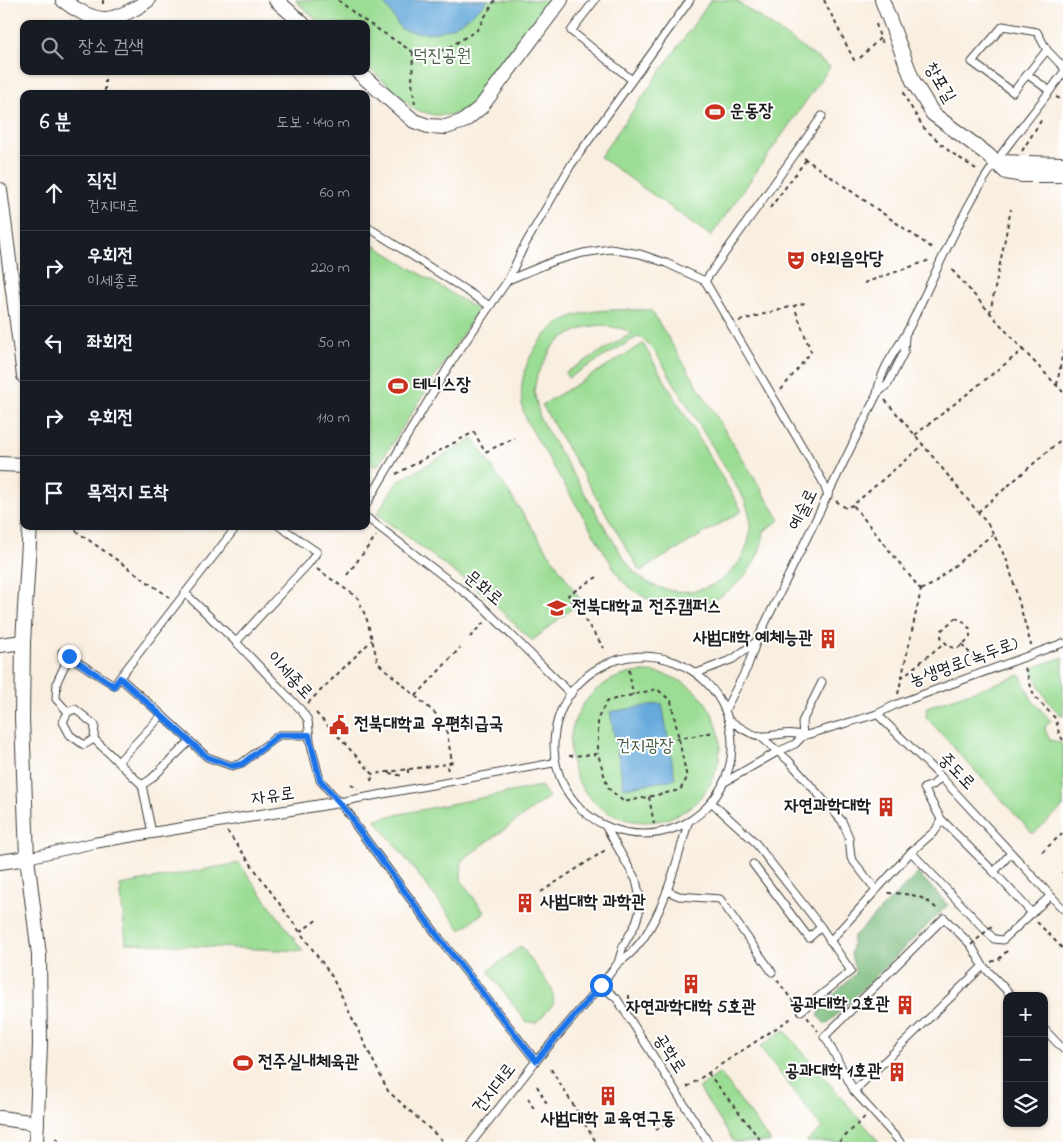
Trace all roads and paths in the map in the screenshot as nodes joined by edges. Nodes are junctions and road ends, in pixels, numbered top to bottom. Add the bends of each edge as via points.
1 (63, 0) edge
2 (103, 0) edge
3 (148, 0) edge
4 (276, 0) edge
5 (338, 0) edge
6 (495, 0) edge
7 (561, 0) edge
8 (595, 0) edge
9 (690, 0) edge
10 (824, 0) edge
11 (882, 0) edge
12 (103, 5) dead end
13 (298, 20) edge
14 (364, 20) edge
15 (370, 24) edge
16 (880, 38) dead end
17 (1046, 50) junction
18 (413, 52) junction
19 (860, 58) dead end
20 (855, 62) dead end
21 (1063, 67) edge
22 (1063, 73) edge
23 (104, 75) edge
24 (362, 75) edge
25 (1028, 75) junction
26 (632, 80) junction
27 (105, 90) edge
28 (1053, 94) junction
29 (1063, 100) edge
30 (415, 110) dead end
31 (1045, 112) dead end
32 (822, 116) dead end
33 (948, 151) dead end
34 (1021, 153) dead end
35 (802, 157) dead end
36 (996, 162) junction
37 (1063, 164) edge
38 (976, 169) dead end
39 (1063, 175) edge
40 (0, 190) edge
41 (1011, 208) dead end
42 (370, 229) edge
43 (936, 250) dead end
44 (932, 260) dead end
45 (952, 270) dead end
46 (508, 280) junction
47 (705, 281) junction
48 (864, 283) dead end
49 (808, 302) dead end
50 (490, 306) junction
51 (794, 306) junction
52 (990, 313) junction
53 (739, 321) dead end
54 (20, 345) edge
55 (1022, 350) junction
56 (1063, 351) edge
57 (1057, 387) junction
58 (780, 392) dead end
59 (1063, 392) edge
60 (877, 394) junction
61 (915, 435) junction
62 (515, 438) dead end
63 (1063, 438) edge
64 (923, 445) junction
65 (0, 464) edge
66 (20, 465) edge
67 (392, 477) dead end
68 (828, 496) junction
69 (370, 498) edge
70 (854, 505) junction
71 (978, 512) junction
72 (370, 520) edge
73 (30, 530) edge
74 (75, 530) edge
75 (234, 530) edge
76 (285, 530) edge
77 (377, 534) dead end
78 (993, 534) junction
79 (309, 563) junction
80 (347, 575) dead end
81 (597, 577) dead end
82 (921, 590) junction
83 (185, 593) junction
84 (170, 598) dead end
85 (488, 618) dead end
86 (470, 637) dead end
87 (372, 640) junction
88 (757, 640) junction
89 (23, 642) junction
90 (236, 642) junction
91 (944, 642) junction
92 (1063, 643) edge
93 (962, 644) junction
94 (0, 645) edge
95 (460, 648) dead end
96 (604, 648) dead end
97 (62, 652) dead end
98 (1034, 653) junction
99 (69, 656) junction
100 (980, 666) dead end
101 (1024, 666) dead end
102 (630, 670) dead end
103 (697, 673) junction
104 (120, 678) junction
105 (901, 678) junction
106 (822, 682) dead end
107 (571, 694) junction
108 (898, 694) dead end
109 (633, 695) junction
110 (416, 696) junction
111 (726, 708) junction
112 (68, 712) junction
113 (877, 714) junction
114 (162, 715) junction
115 (732, 722) junction
116 (714, 732) dead end
117 (309, 735) junction
118 (760, 736) junction
119 (803, 736) junction
120 (94, 739) junction
121 (679, 739) junction
122 (1063, 740) edge
123 (189, 742) junction
124 (660, 742) dead end
125 (777, 752) junction
126 (598, 754) junction
127 (569, 756) dead end
128 (118, 762) junction
129 (553, 763) junction
130 (446, 764) junction
131 (408, 769) junction
132 (448, 770) dead end
133 (387, 772) junction
134 (373, 774) junction
135 (404, 776) dead end
136 (408, 776) dead end
137 (940, 776) junction
138 (371, 781) dead end
139 (723, 783) junction
140 (142, 785) junction
141 (649, 797) junction
142 (339, 802) junction
143 (712, 803) junction
144 (941, 819) junction
145 (220, 821) junction
146 (688, 823) junction
147 (654, 824) dead end
148 (606, 827) junction
149 (152, 833) junction
150 (1063, 833) edge
151 (607, 849) dead end
152 (911, 852) junction
153 (1042, 852) dead end
154 (1011, 853) junction
155 (27, 858) junction
156 (0, 862) edge
157 (753, 864) dead end
158 (994, 872) junction
159 (877, 888) junction
160 (667, 891) junction
161 (541, 892) dead end
162 (1050, 896) junction
163 (1063, 909) edge
164 (1032, 913) junction
165 (944, 918) junction
166 (318, 919) dead end
167 (1037, 922) dead end
168 (992, 925) dead end
169 (821, 927) junction
170 (300, 932) junction
171 (830, 940) junction
172 (971, 945) junction
173 (1063, 949) edge
174 (618, 962) junction
175 (983, 966) junction
176 (772, 972) dead end
177 (601, 985) junction
178 (783, 990) dead end
179 (1008, 992) edge
180 (801, 1011) junction
181 (1048, 1034) edge
182 (1063, 1049) edge
183 (536, 1061) junction
184 (551, 1069) dead end
185 (708, 1073) junction
186 (537, 1086) dead end
187 (687, 1087) dead end
188 (854, 1091) junction
189 (528, 1098) dead end
190 (547, 1104) dead end
191 (535, 1111) dead end
192 (871, 1111) junction
193 (677, 1117) dead end
194 (0, 1118) edge
195 (37, 1123) junction
196 (656, 1130) dead end
197 (56, 1138) dead end
198 (36, 1142) edge
199 (62, 1142) edge
200 (444, 1142) edge
201 (472, 1142) edge
202 (596, 1142) edge
203 (708, 1142) edge
204 (762, 1142) edge
205 (839, 1142) edge
206 (900, 1142) edge

1 - 3 street via 89,16 106,19 137,8
2 - 12 path
4 - 13 street
5 - 14 path
6 - 18 path via 477,30 445,50
7 - 24 street via 481,107 464,121 446,127 414,121
8 - 26 lane via 571,31
9 - 26 lane
10 - 20 path
11 - 36 street, 창포길 via 913,81 933,114
15 - 18 path
16 - 19 path
17 - 21 lane
17 - 25 lane
17 - 25 lane via 1037,32 1003,26 972,62 1013,92
18 - 30 path
22 - 28 lane, 예술로
23 - 27 path
25 - 28 lane
26 - 46 lane via 571,165
28 - 29 path
28 - 36 lane, 예술로
31 - 34 path
32 - 47 lane
33 - 38 path
35 - 43 path
36 - 37 street
36 - 39 street, 창포길 via 1006,172
36 - 60 lane, 예술로 via 974,195 905,336 886,366
40 - 54 street
41 - 52 path
42 - 50 lane
44 - 48 path
45 - 52 path
46 - 47 lane via 554,261 610,249 640,254
46 - 50 lane
47 - 68 lane via 823,482
49 - 51 path
50 - 69 lane via 450,364
51 - 53 path
51 - 58 path via 811,352
52 - 55 path
55 - 57 path
55 - 61 path
56 - 57 path
57 - 59 path
60 - 61 path
60 - 68 lane, 예술로
61 - 64 path
62 - 67 path via 485,452 474,432
63 - 71 path
64 - 70 path
64 - 71 path
65 - 66 street
68 - 70 path via 846,508
68 - 88 lane, 예술로
70 - 82 path
71 - 78 path
72 - 107 lane, 문화로 via 481,605
73 - 89 street
74 - 84 path
75 - 83 lane
76 - 79 lane via 317,552
77 - 80 path
78 - 82 path via 932,585
78 - 98 path via 1008,563
79 - 87 path via 358,598
79 - 90 lane
81 - 96 path via 568,595
82 - 105 path
83 - 90 lane, 이세종로
83 - 104 lane
85 - 86 path
87 - 110 path via 378,663
87 - 134 path via 308,704
88 - 103 lane via 733,659
88 - 111 lane, 예술로 via 747,668
89 - 94 street
89 - 155 street
90 - 117 lane, 이세종로 via 301,710 308,720
91 - 93 path via 948,647 958,648
91 - 93 path via 942,630 955,618 962,620 970,629 970,638
91 - 105 path
92 - 98 lane, 농생명로(녹두로)
93 - 100 path
95 - 110 path
97 - 99 lane
98 - 113 lane, 농생명로(녹두로)
99 - 104 lane via 114,686
99 - 112 lane via 57,682 56,699
101 - 122 path via 1034,696 1056,719
102 - 109 path
103 - 107 lane via 656,657 620,658 605,663
103 - 111 lane
104 - 114 lane
105 - 108 path
106 - 119 lane via 802,722
107 - 129 lane via 562,711
109 - 121 path via 656,689 671,701
109 - 126 path via 607,701 598,718
110 - 130 path via 445,722 452,762
111 - 115 lane
112 - 120 lane via 75,710 95,725
112 - 120 lane via 63,722 70,736 84,745
113 - 119 lane
113 - 137 lane, 중도로
114 - 123 lane
114 - 128 lane
115 - 118 lane
115 - 139 lane via 732,747
116 - 121 path
117 - 123 lane via 279,735 242,764 232,766 207,757
117 - 142 lane, 이세종로 via 320,780
118 - 119 lane via 796,733
118 - 125 lane
119 - 125 lane via 795,744
120 - 128 lane
121 - 124 path
121 - 141 path via 687,778 680,790
123 - 140 lane
125 - 139 lane
125 - 159 lane via 842,821 849,837 851,858
126 - 127 path
126 - 141 path via 608,788 613,793 624,802
128 - 140 lane
129 - 142 lane, 자유로
129 - 148 lane via 569,794 588,815
130 - 131 path
130 - 132 path
131 - 133 path
131 - 136 path
133 - 134 path
133 - 135 path
134 - 138 path
137 - 144 lane via 924,788
137 - 154 lane, 중도로
139 - 143 lane
140 - 149 lane
141 - 147 path
142 - 145 street, 자유로
142 - 183 lane, 이세종로 via 440,939
143 - 146 lane
143 - 169 lane via 754,841
144 - 152 lane via 936,830
144 - 158 lane
145 - 149 street, 자유로
145 - 170 path
146 - 148 lane via 665,834 640,835
146 - 160 lane, 건지대로
148 - 174 lane, 건지대로 via 636,880 640,898 637,919
149 - 155 street, 자유로
150 - 153 path
151 - 161 path
152 - 159 lane
152 - 164 lane via 994,939 1003,940
154 - 158 lane
154 - 162 lane, 중도로
155 - 156 street
155 - 195 street via 39,955
157 - 169 lane via 809,938
158 - 164 lane
159 - 165 path via 928,900
159 - 171 lane
160 - 174 lane, 건지대로 via 648,929 629,956
160 - 176 lane via 680,896 720,900
162 - 163 lane, 중도로
162 - 164 lane
165 - 172 lane
165 - 188 lane via 826,1039
166 - 170 path
167 - 173 path
168 - 172 path, bridge
169 - 171 lane
170 - 200 path via 331,975 388,1092
171 - 180 lane via 851,971
172 - 175 lane
174 - 177 lane, 건지대로
175 - 179 lane
175 - 188 lane
177 - 183 lane, 건지대로
177 - 203 lane, 공학로 via 617,1000
178 - 180 path
180 - 185 path
181 - 182 lane
183 - 201 lane, 건지대로
184 - 202 path
185 - 187 path
185 - 204 path
186 - 190 path
188 - 192 lane
189 - 191 path
192 - 205 path
192 - 206 lane
193 - 196 path
194 - 195 street
195 - 198 street
197 - 199 path

